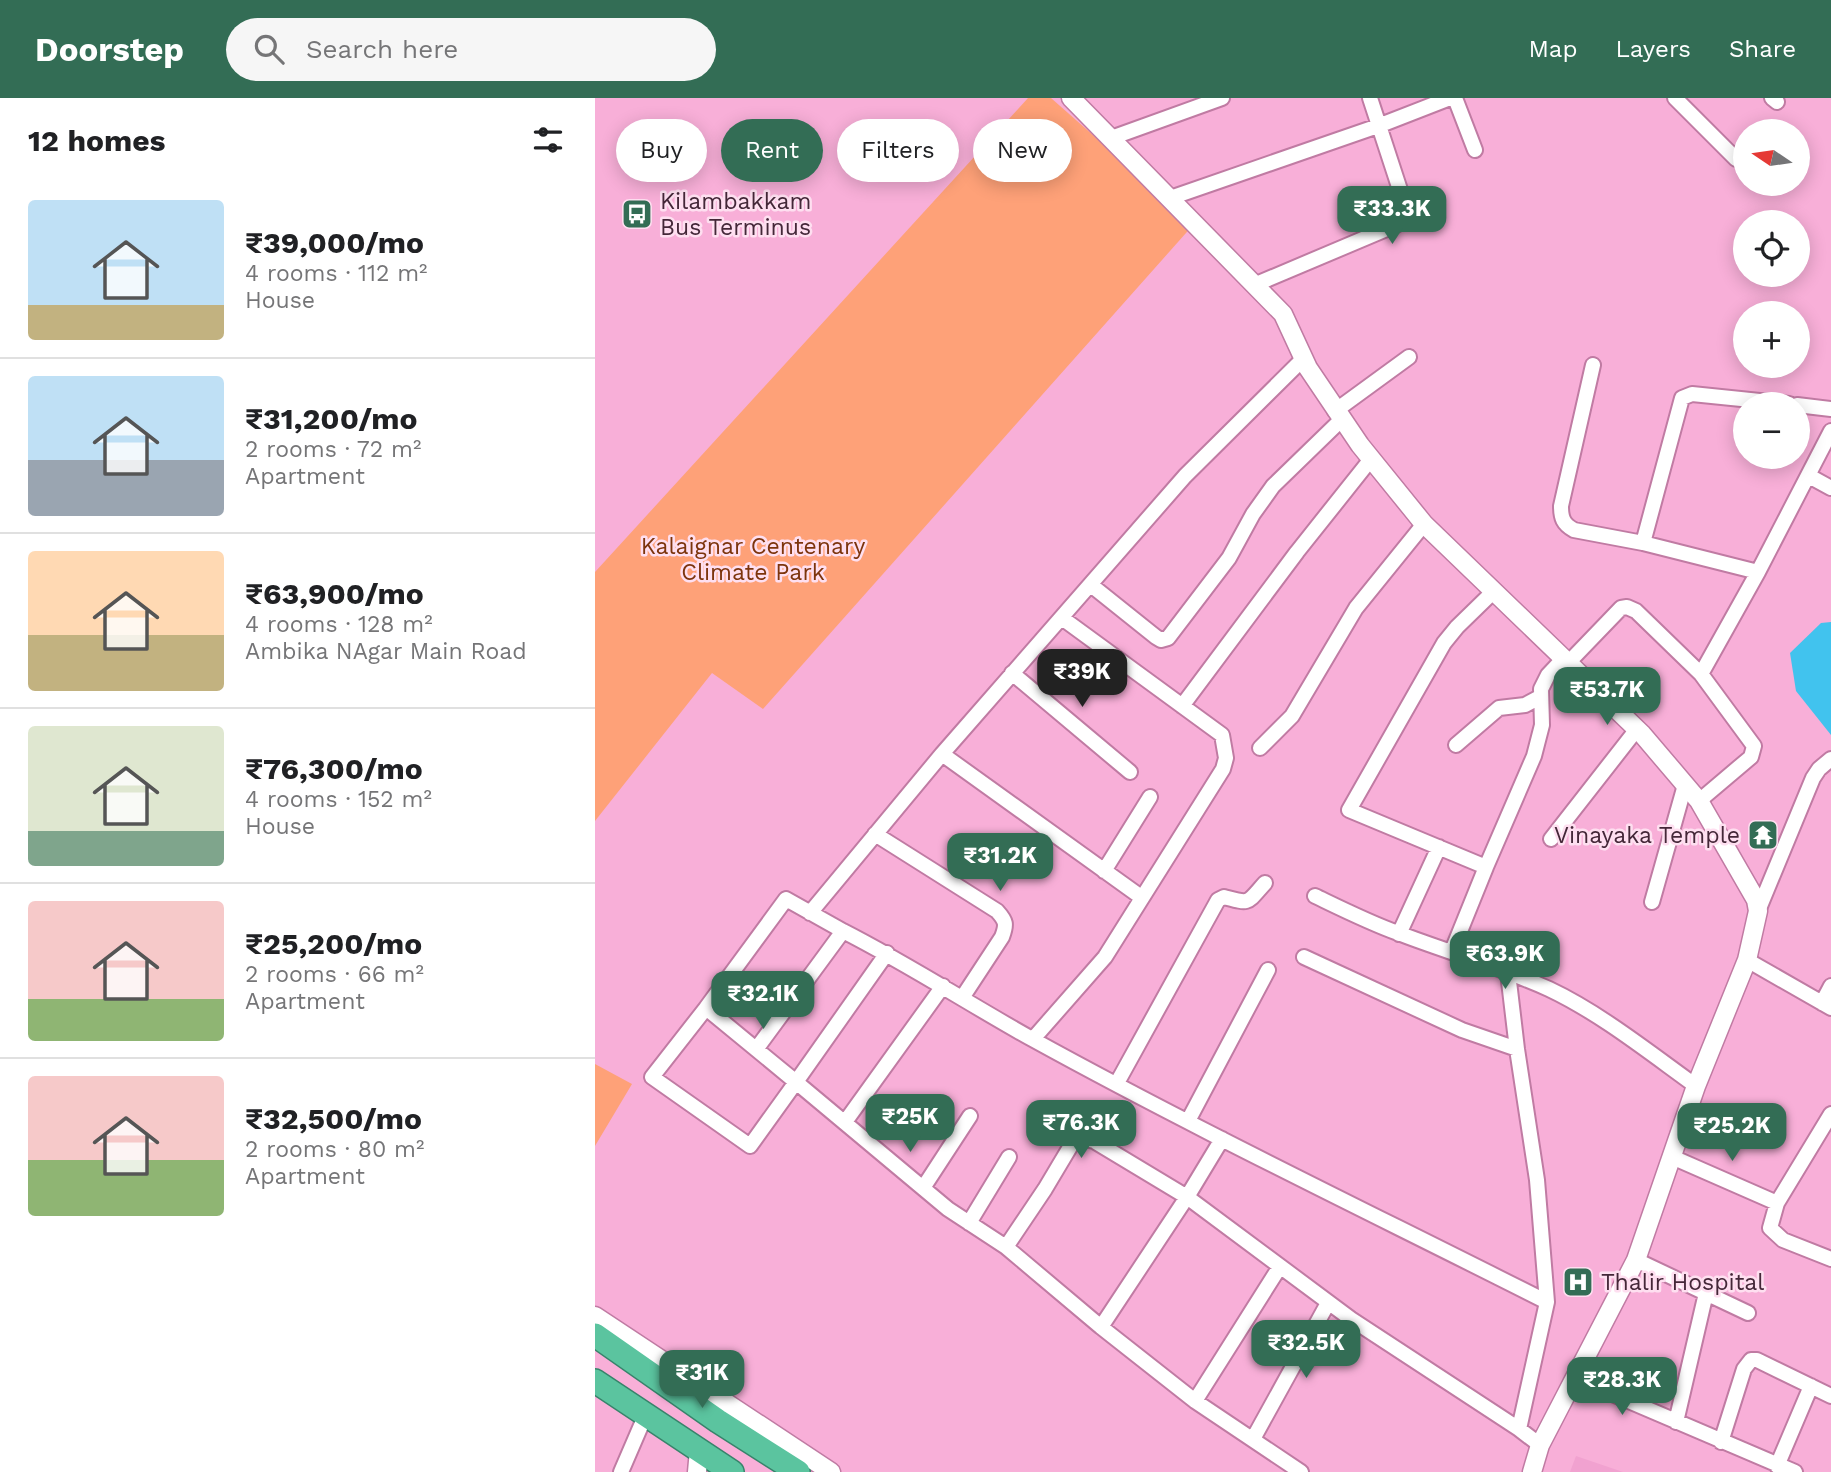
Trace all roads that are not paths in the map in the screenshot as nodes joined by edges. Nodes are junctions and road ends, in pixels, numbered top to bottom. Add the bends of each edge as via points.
1 (1071, 98) edge
2 (1222, 98) edge
3 (1370, 98) edge
4 (1452, 98) edge
5 (1675, 98) edge
6 (1378, 126) junction
7 (1111, 138) junction
8 (1475, 150) dead end
9 (1733, 156) edge
10 (1170, 198) junction
11 (1254, 285) junction
12 (1409, 357) dead end
13 (1303, 359) junction
14 (1593, 365) dead end
15 (1733, 398) edge
16 (1810, 407) edge
17 (1831, 409) edge
18 (1338, 415) junction
19 (1831, 431) edge
20 (1371, 459) junction
21 (1809, 476) junction
22 (1831, 488) edge
23 (1424, 524) junction
24 (1643, 543) junction
25 (1758, 572) junction
26 (1091, 585) junction
27 (1495, 591) junction
28 (1062, 618) junction
29 (1566, 660) junction
30 (1012, 673) junction
31 (1701, 674) junction
32 (1540, 697) junction
33 (1182, 706) junction
34 (1637, 729) junction
35 (1456, 745) dead end
36 (1260, 748) dead end
37 (942, 754) junction
38 (1831, 759) edge
39 (1130, 772) dead end
40 (1685, 785) junction
41 (1150, 797) dead end
42 (1699, 802) junction
43 (875, 834) junction
44 (1551, 839) dead end
45 (1439, 847) junction
46 (1486, 867) junction
47 (1104, 871) junction
48 (1265, 883) dead end
49 (1315, 896) dead end
50 (1141, 897) junction
51 (1652, 902) dead end
52 (1758, 911) junction
53 (810, 912) junction
54 (843, 931) junction
55 (1399, 934) junction
56 (1453, 951) junction
57 (887, 953) junction
58 (1304, 957) dead end
59 (1747, 960) junction
60 (1268, 970) dead end
61 (1508, 973) junction
62 (943, 986) junction
63 (1831, 986) edge
64 (962, 999) junction
65 (1826, 1005) edge
66 (706, 1008) junction
67 (1033, 1039) junction
68 (757, 1048) junction
69 (1517, 1049) junction
70 (796, 1082) junction
71 (1118, 1083) junction
72 (1696, 1086) junction
73 (1831, 1114) edge
74 (970, 1116) dead end
75 (1188, 1121) junction
76 (845, 1122) junction
77 (1222, 1139) junction
78 (1009, 1157) dead end
79 (1672, 1157) junction
80 (923, 1188) junction
81 (1187, 1198) junction
82 (1777, 1203) junction
83 (969, 1223) junction
84 (1006, 1247) junction
85 (1831, 1259) edge
86 (1636, 1260) junction
87 (1279, 1268) junction
88 (1706, 1293) junction
89 (1547, 1302) junction
90 (1328, 1303) junction
91 (1748, 1312) dead end
92 (595, 1316) edge
93 (1101, 1327) junction
94 (595, 1335) edge
95 (1575, 1378) junction
96 (595, 1381) edge
97 (1811, 1386) junction
98 (1831, 1396) edge
99 (1195, 1401) junction
100 (646, 1414) junction
101 (1676, 1422) junction
102 (1519, 1429) junction
103 (1253, 1440) junction
104 (1721, 1442) junction
105 (1540, 1445) junction
106 (698, 1461) edge
107 (1777, 1466) junction
108 (621, 1472) edge
109 (732, 1472) edge
110 (799, 1472) edge
111 (831, 1472) edge
112 (1301, 1472) edge
113 (1532, 1472) edge
114 (1795, 1472) edge

1 - 7 street
2 - 7 street
3 - 6 street
4 - 6 street
4 - 8 street
5 - 9 street
6 - 10 street
6 - 11 street via 1402,196 1402,217 1396,225
7 - 10 street
10 - 11 street
11 - 13 street via 1283,314
12 - 18 street
13 - 18 street
13 - 26 street via 1185,476
14 - 24 street via 1561,517 1574,530
15 - 24 street via 1692,394 1680,404
16 - 17 street
18 - 20 street
18 - 26 street via 1273,486 1229,558 1168,638 1156,637
19 - 21 street
20 - 23 street
20 - 33 street
21 - 22 street
21 - 25 street
23 - 27 street
23 - 36 street via 1356,608 1291,716
24 - 25 street
25 - 31 street
26 - 28 street
27 - 29 street
27 - 45 street via 1444,643 1349,810
28 - 30 street
28 - 33 street
29 - 31 street via 1626,607 1636,611
29 - 32 street via 1543,682
29 - 34 street
30 - 37 street
30 - 39 street
31 - 42 street via 1754,746 1751,757
32 - 35 street via 1525,705 1499,708
32 - 46 street via 1540,738
33 - 50 street via 1222,735 1226,758
34 - 40 street
34 - 44 street
37 - 43 street
37 - 47 street
38 - 52 street via 1813,778
40 - 42 street
40 - 51 street
41 - 47 street
42 - 52 street
43 - 53 street
43 - 64 street via 1005,920 1002,937
45 - 46 street
45 - 55 street
46 - 56 street
47 - 50 street
48 - 71 street via 1243,903 1224,897 1218,900
49 - 55 street
50 - 67 street via 1105,957
52 - 59 street
53 - 54 street
53 - 66 street via 786,899
54 - 57 street
54 - 68 street
55 - 56 street
56 - 61 street
57 - 62 street
57 - 70 street
58 - 69 street via 1462,1030
59 - 65 street
59 - 72 street
60 - 75 street
61 - 69 street
61 - 72 street via 1584,1009
62 - 64 street
62 - 76 street
63 - 65 street
64 - 67 street
66 - 68 street
66 - 70 street via 652,1077 750,1146
67 - 71 street
68 - 70 street
69 - 89 street via 1537,1180
70 - 76 street
71 - 75 street
72 - 79 street
73 - 82 street
74 - 80 street
75 - 77 street
76 - 80 street
77 - 81 street
77 - 89 street
78 - 83 street
79 - 82 street
79 - 86 street
80 - 83 street
81 - 84 street via 1094,1141 1076,1137
81 - 87 street
81 - 93 street
82 - 85 street via 1770,1220 1774,1233
83 - 84 street
84 - 93 street
86 - 88 street
86 - 95 street
87 - 90 street
87 - 99 street
88 - 91 street
88 - 101 street
89 - 102 street
90 - 102 street
90 - 103 street
92 - 111 street
93 - 99 street
94 - 110 highway
95 - 101 street
95 - 105 street
96 - 100 highway
97 - 98 street
97 - 104 street via 1757,1360 1747,1363
97 - 107 street
99 - 103 street
100 - 106 highway
100 - 108 street
101 - 104 street
102 - 105 street
103 - 112 street
104 - 107 street
105 - 113 street
106 - 109 highway
107 - 114 street

